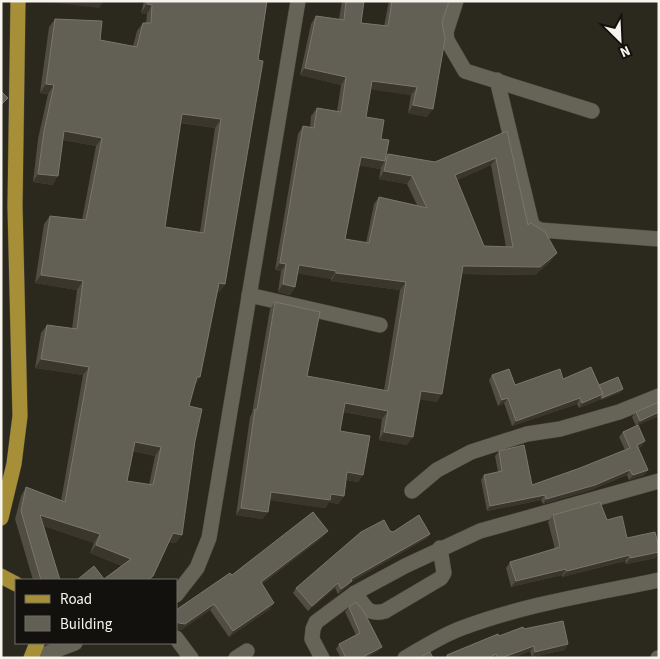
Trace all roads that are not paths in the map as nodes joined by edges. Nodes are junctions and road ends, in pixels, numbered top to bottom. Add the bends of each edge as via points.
1 (18, 1) edge
2 (298, 1) edge
3 (456, 1) edge
4 (497, 80) junction
5 (592, 111) dead end
6 (659, 239) edge
7 (250, 295) junction
8 (380, 325) dead end
9 (659, 396) edge
10 (659, 481) edge
11 (412, 490) dead end
12 (1, 518) edge
13 (440, 548) junction
14 (1, 576) edge
15 (659, 580) edge
16 (15, 583) edge
17 (178, 592) edge
18 (355, 593) junction
19 (178, 641) edge
20 (37, 644) edge
21 (73, 644) edge
22 (54, 655) edge
23 (31, 658) edge
24 (35, 658) edge
25 (191, 658) edge
26 (322, 658) edge
27 (405, 658) edge

1 - 12 main road via 15,206 20,416 14,464
2 - 7 street
3 - 4 street via 446,40 465,71
4 - 5 street
4 - 6 street via 532,225 540,230
7 - 8 street
7 - 17 street via 209,538 198,568
9 - 11 street via 560,430 527,434 471,452 437,470
10 - 13 street via 480,530
13 - 18 street
13 - 18 street via 444,573 441,578 385,611 370,612
14 - 16 main road
15 - 27 street via 518,610 460,628
18 - 26 street via 316,622 312,629 314,647
19 - 25 street
20 - 23 main road
21 - 22 street
22 - 24 street

